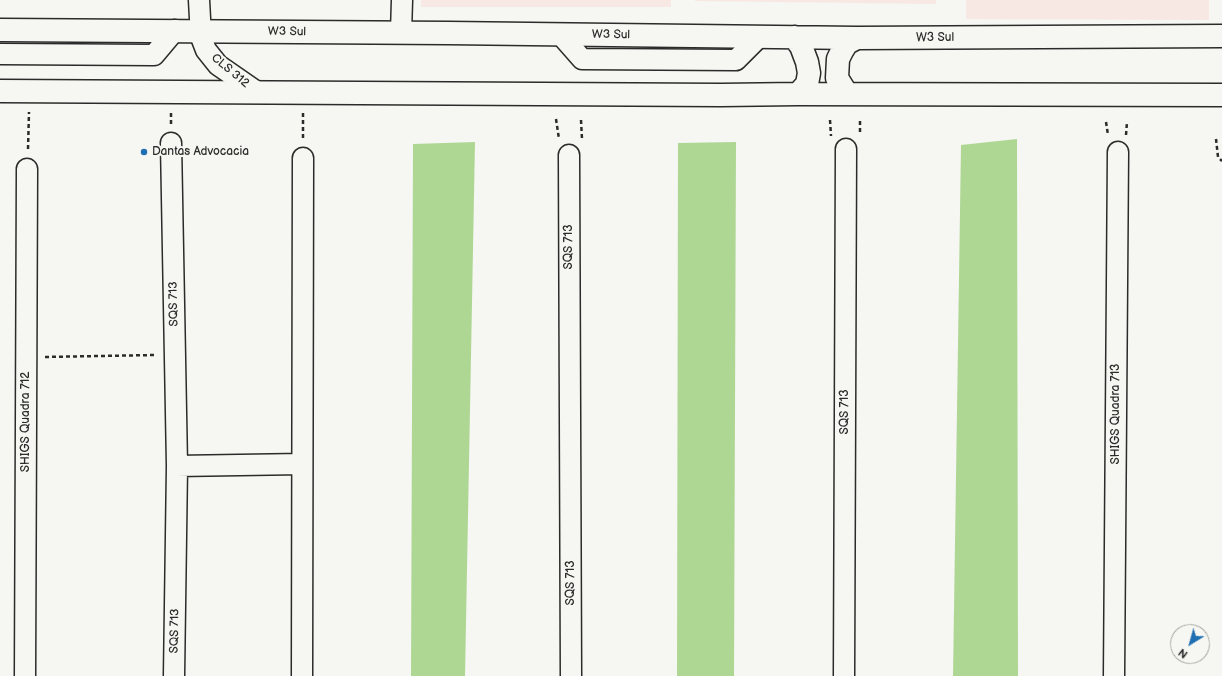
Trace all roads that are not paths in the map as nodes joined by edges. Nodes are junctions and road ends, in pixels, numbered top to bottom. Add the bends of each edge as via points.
1 (199, 0) edge
2 (402, 0) edge
3 (0, 30) edge
4 (175, 30) junction
5 (200, 30) junction
6 (401, 33) junction
7 (1222, 36) edge
8 (794, 37) junction
9 (857, 38) junction
10 (0, 54) edge
11 (0, 92) edge
12 (257, 92) junction
13 (798, 94) junction
14 (847, 94) junction
15 (1222, 95) edge
16 (171, 143) road end
17 (846, 149) dead end
18 (1118, 152) dead end
19 (569, 155) dead end
20 (303, 158) road end
21 (27, 169) road end
22 (302, 464) junction
23 (177, 466) junction
24 (25, 676) edge
25 (174, 676) edge
26 (302, 676) edge
27 (571, 676) edge
28 (844, 676) edge
29 (1114, 676) edge

1 - 5 street, CLS 312
2 - 6 street
3 - 4 main road, W3 Sul
4 - 5 main road, W3 Sul
4 - 10 street via 154,55
5 - 6 main road, W3 Sul
5 - 12 street, CLS 312 via 203,44 212,57 230,74
6 - 8 main road, W3 Sul
7 - 9 main road, W3 Sul
8 - 9 main road, W3 Sul
8 - 13 main road via 801,46 809,73 807,84
9 - 14 main road via 847,44 838,59 837,78
11 - 12 main road
12 - 13 main road
13 - 14 main road
14 - 15 main road
16 - 23 street, SQS 713
17 - 28 street, SQS 713
18 - 29 street, SHIGS Quadra 713
19 - 27 street, SQS 713
20 - 22 street
21 - 24 street, SHIGS Quadra 712
22 - 23 street
22 - 26 street
23 - 25 street, SQS 713

